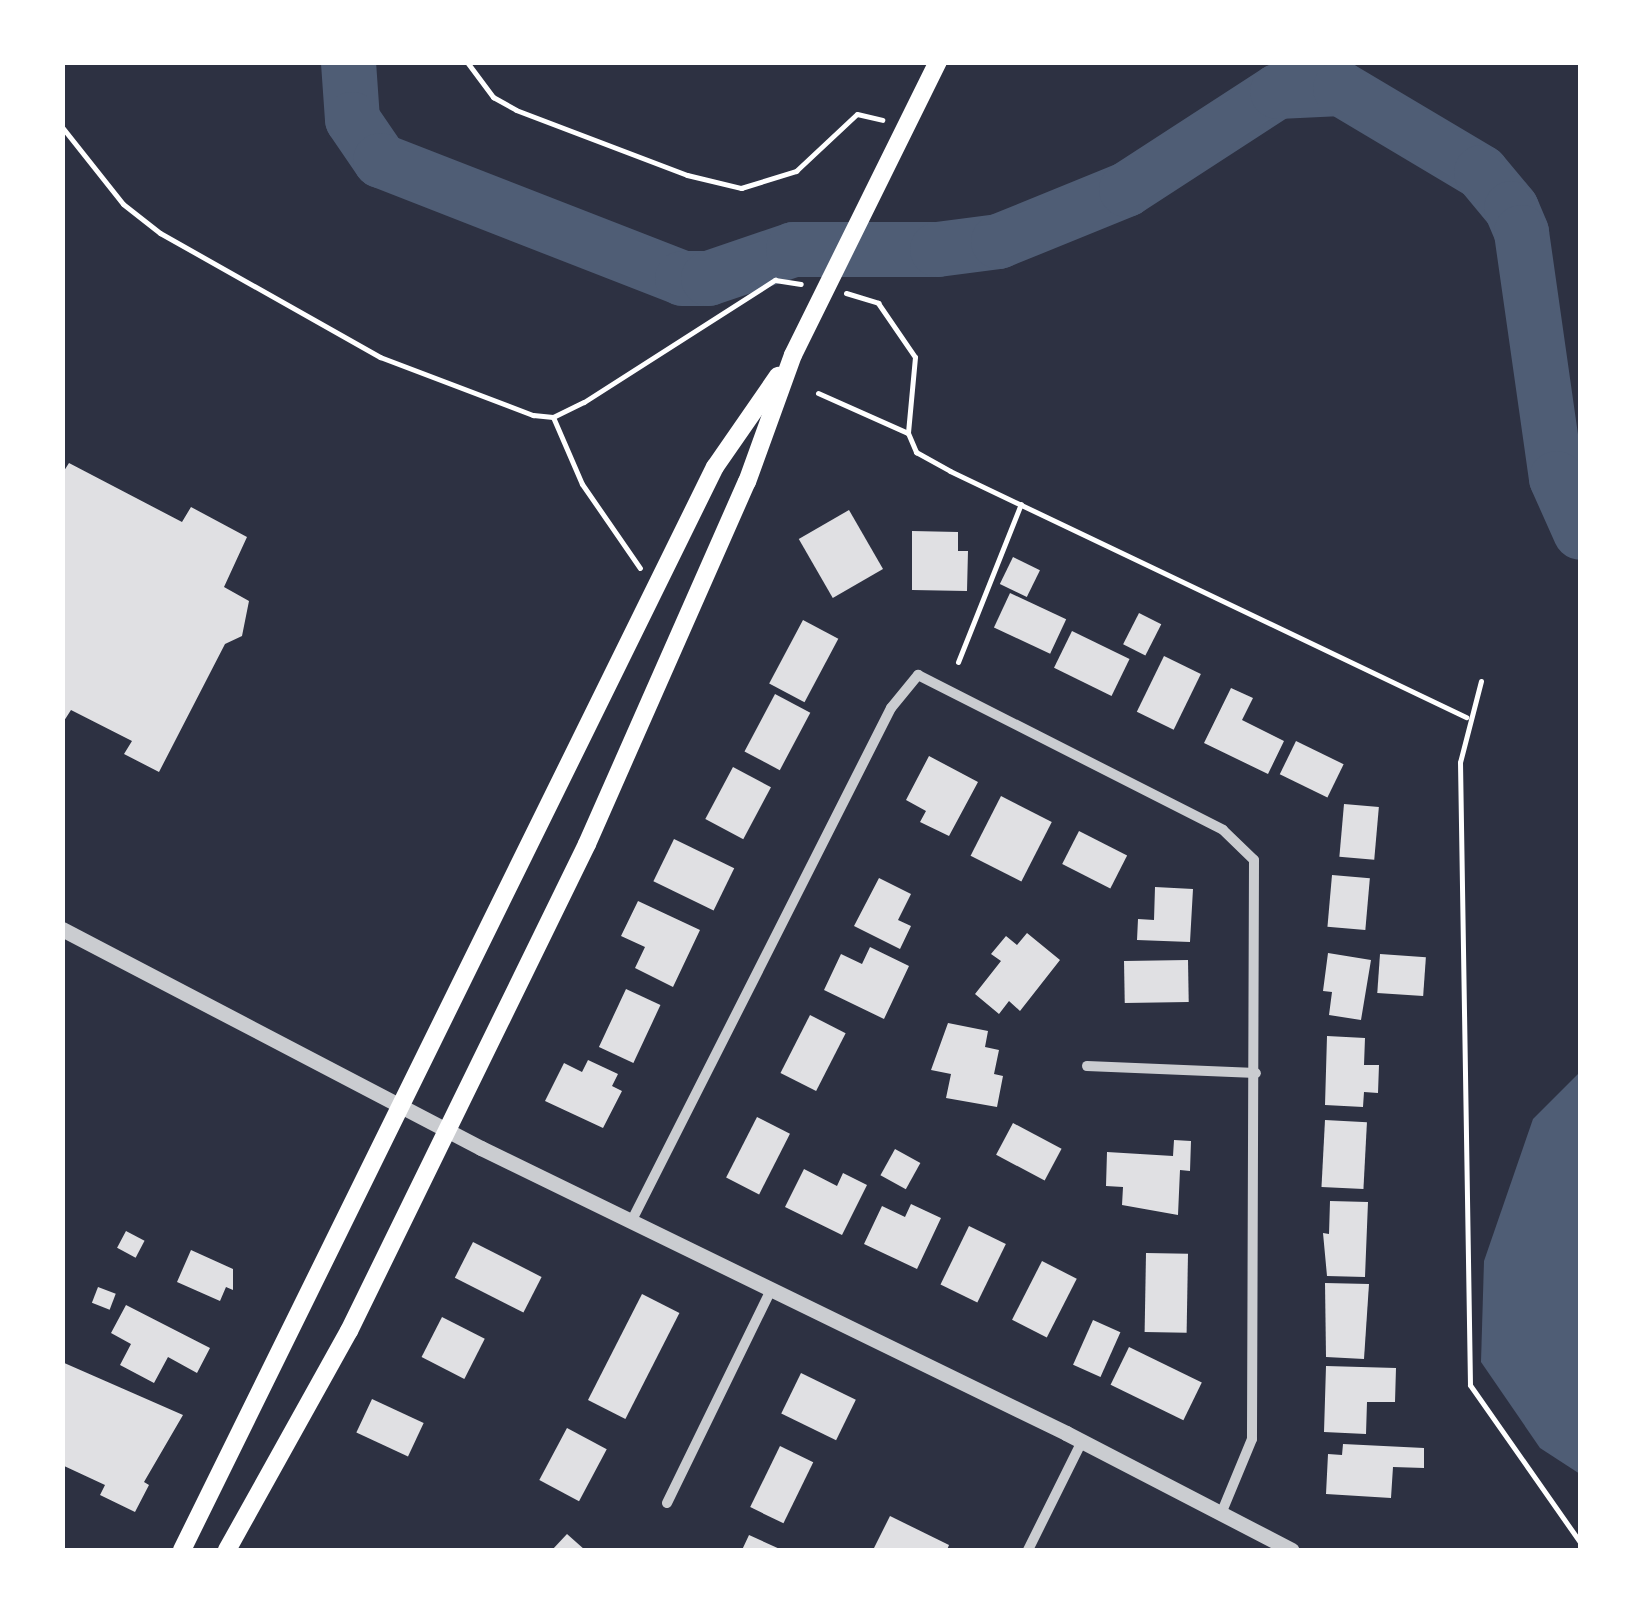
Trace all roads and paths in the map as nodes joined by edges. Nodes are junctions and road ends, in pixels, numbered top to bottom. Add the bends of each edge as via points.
1 (467, 62) edge
2 (938, 62) edge
3 (869, 115) dead end
4 (62, 126) edge
5 (812, 286) dead end
6 (831, 290) dead end
7 (793, 355) junction
8 (818, 393) dead end
9 (553, 417) junction
10 (908, 434) junction
11 (1020, 504) junction
12 (645, 574) dead end
13 (958, 662) dead end
14 (1481, 682) dead end
15 (1466, 717) junction
16 (62, 929) edge
17 (1088, 1066) dead end
18 (1256, 1073) junction
19 (402, 1106) junction
20 (449, 1131) junction
21 (631, 1222) junction
22 (771, 1290) junction
23 (1082, 1442) junction
24 (668, 1503) dead end
25 (1221, 1514) junction
26 (1580, 1542) edge
27 (182, 1550) edge
28 (227, 1550) edge
29 (1028, 1550) edge
30 (1292, 1550) edge

1 - 3 path via 493,97 516,110 686,175 741,188 796,171 836,128 857,114
2 - 7 main road
4 - 9 path via 123,204 160,233 380,357 511,408
5 - 9 path via 775,280
6 - 10 path via 878,303 915,357
7 - 19 main road via 715,467
7 - 20 main road via 747,482 675,645
8 - 10 path
9 - 12 path via 582,484
10 - 11 path via 916,452
11 - 13 path
11 - 15 path
14 - 15 path
15 - 26 path via 1460,762 1470,1386
16 - 19 street
17 - 18 street
18 - 21 street via 1258,873 1245,848 1223,830 918,675 891,708
18 - 25 street via 1252,1440
19 - 20 street
19 - 27 main road
20 - 21 street
20 - 28 main road via 349,1331
21 - 22 street
22 - 23 street
22 - 24 street
23 - 25 street
23 - 29 street
25 - 30 street

